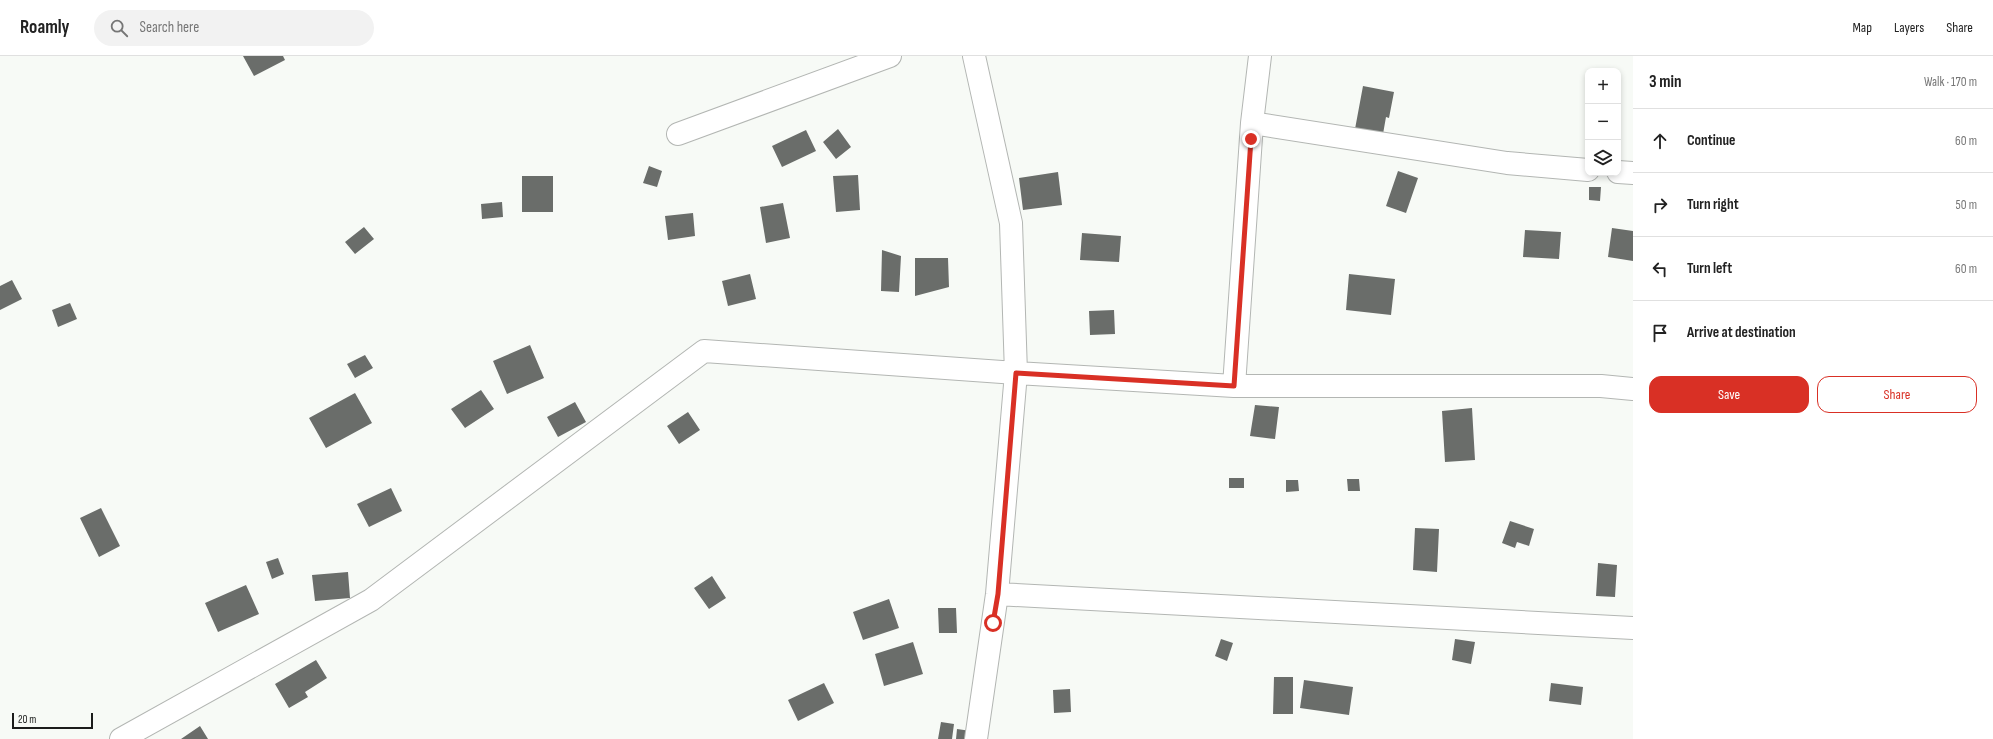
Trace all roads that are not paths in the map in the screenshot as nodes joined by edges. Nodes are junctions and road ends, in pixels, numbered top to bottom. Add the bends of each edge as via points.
1 (890, 56) edge
2 (974, 56) edge
3 (1260, 56) edge
4 (1252, 123) junction
5 (678, 134) dead end
6 (1585, 170) edge
7 (1621, 172) edge
8 (1633, 174) edge
9 (1016, 373) junction
10 (1234, 386) junction
11 (1633, 389) edge
12 (998, 594) junction
13 (1633, 628) edge
14 (121, 739) edge
15 (976, 739) edge

1 - 5 street
2 - 9 street via 1011,223
3 - 4 street
4 - 6 street via 1507,162
4 - 10 street
7 - 8 street
9 - 10 street
9 - 12 street
9 - 14 street via 704,351 371,600
10 - 11 street via 1600,386
12 - 13 street
12 - 15 street

